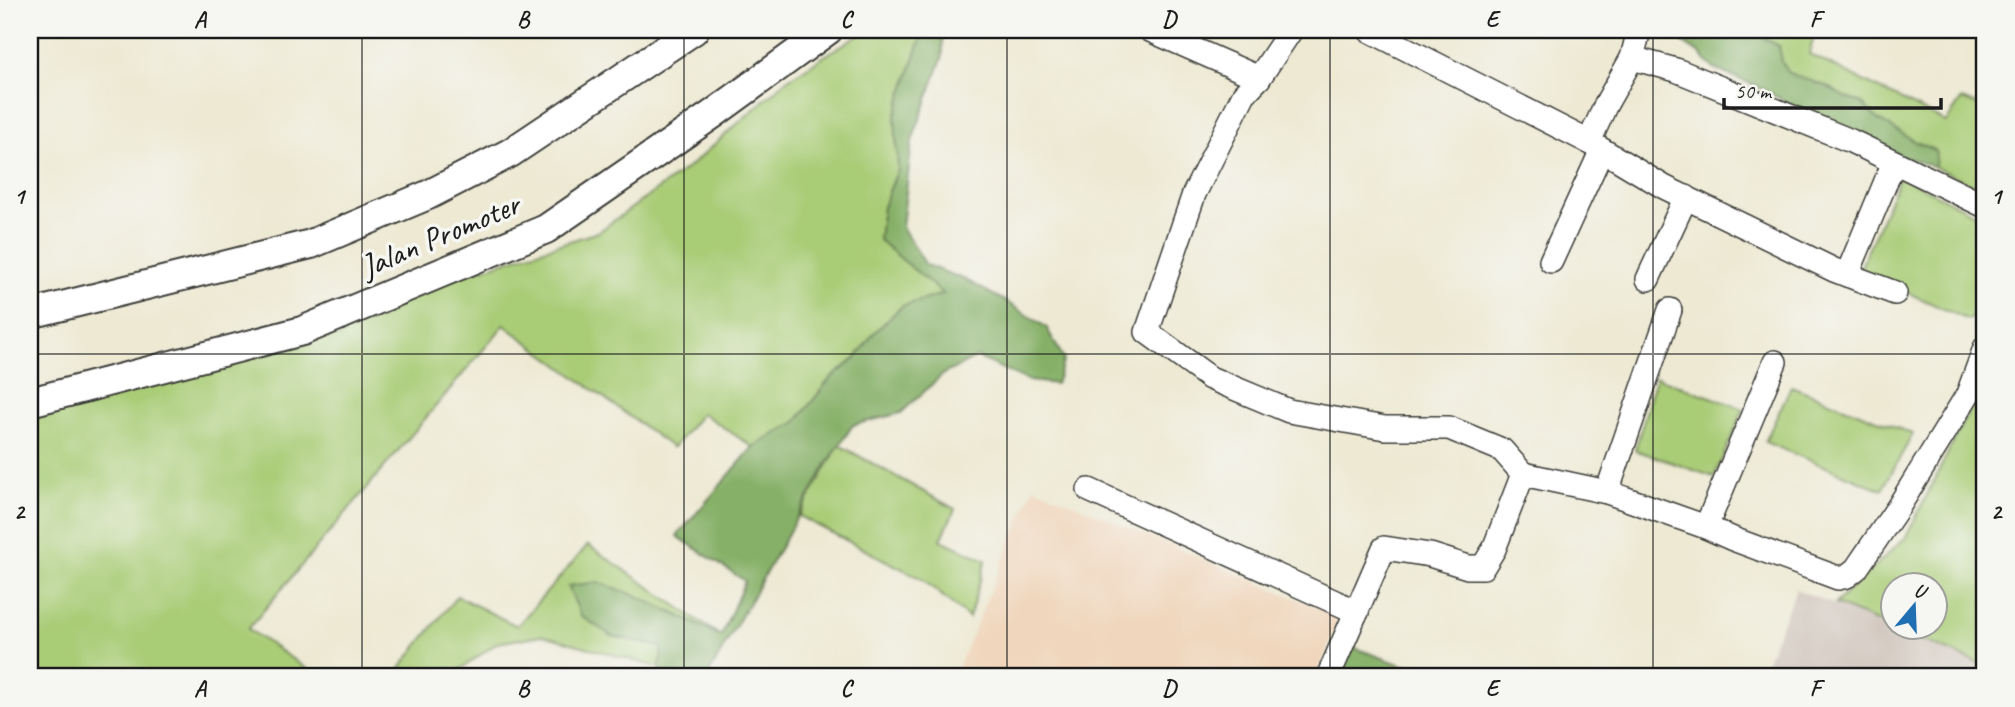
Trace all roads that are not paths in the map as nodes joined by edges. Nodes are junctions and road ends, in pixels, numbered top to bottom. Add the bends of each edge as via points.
1 (694, 30) edge
2 (828, 30) edge
3 (1150, 30) edge
4 (1291, 30) edge
5 (1369, 30) edge
6 (1639, 30) edge
7 (1632, 58) junction
8 (1259, 78) junction
9 (1595, 146) junction
10 (1894, 162) junction
11 (1686, 197) junction
12 (1985, 206) edge
13 (1551, 261) dead end
14 (1847, 275) junction
15 (1648, 279) dead end
16 (1895, 293) dead end
17 (1670, 310) dead end
18 (30, 314) edge
19 (1985, 348) edge
20 (1775, 362) dead end
21 (30, 402) edge
22 (1523, 474) junction
23 (1089, 490) dead end
24 (1607, 492) junction
25 (1706, 527) junction
26 (1357, 612) junction
27 (1328, 677) edge

1 - 18 street, Jalan Promoter via 510,153 428,195 311,244
2 - 21 street, Jalan Promoter via 546,229 303,331
3 - 8 street
4 - 8 street
5 - 9 street
6 - 7 street
7 - 9 street via 1606,104
7 - 10 street via 1676,71
8 - 22 street via 1244,94 1194,194 1147,332 1210,378 1289,411 1385,428 1449,428 1502,450
9 - 11 street
9 - 13 street
10 - 12 street
10 - 14 street
11 - 14 street
11 - 15 street
14 - 16 street
17 - 24 street
19 - 25 street via 1968,394 1899,506 1847,576 1838,578
20 - 25 street
22 - 24 street
22 - 26 street via 1483,567 1384,548
23 - 26 street
24 - 25 street
26 - 27 street

